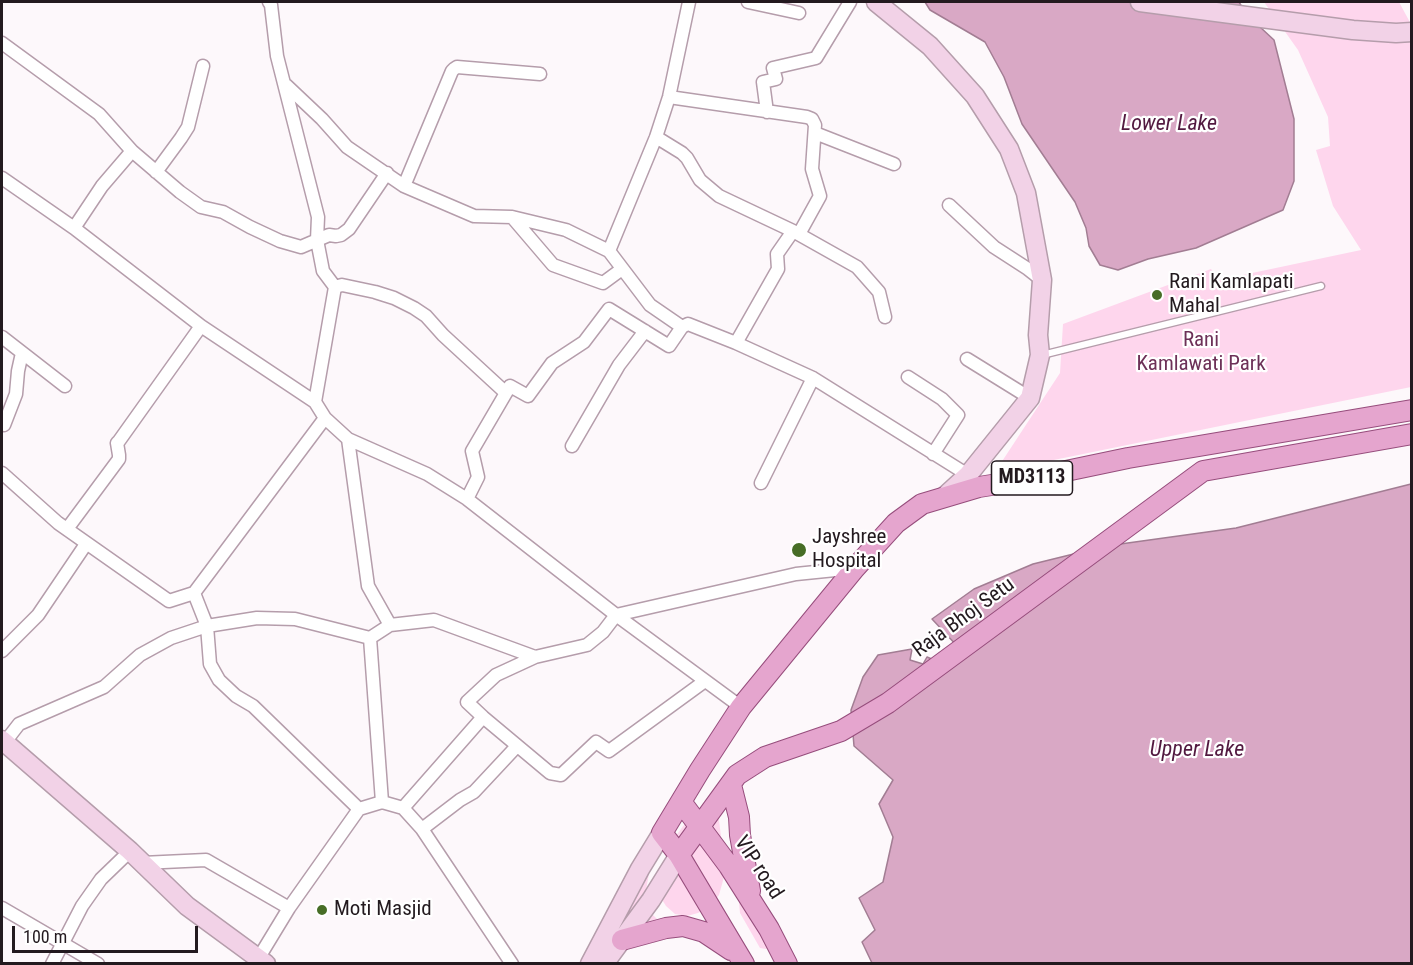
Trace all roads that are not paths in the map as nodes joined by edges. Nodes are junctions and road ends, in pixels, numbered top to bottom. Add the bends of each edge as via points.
1 (269, 2) edge
2 (689, 2) edge
3 (748, 2) edge
4 (850, 2) edge
5 (876, 2) edge
6 (1140, 2) edge
7 (799, 13) dead end
8 (1412, 32) edge
9 (2, 43) edge
10 (203, 66) dead end
11 (540, 74) dead end
12 (284, 84) junction
13 (669, 97) junction
14 (767, 112) junction
15 (815, 133) junction
16 (656, 137) junction
17 (132, 151) junction
18 (894, 164) dead end
19 (156, 172) junction
20 (387, 173) junction
21 (2, 178) edge
22 (404, 186) junction
23 (949, 205) dead end
24 (512, 217) junction
25 (74, 228) junction
26 (796, 233) junction
27 (317, 240) junction
28 (609, 251) junction
29 (622, 269) junction
30 (1042, 280) junction
31 (1321, 286) dead end
32 (335, 287) junction
33 (885, 318) dead end
34 (201, 326) junction
35 (682, 327) junction
36 (645, 331) junction
37 (2, 337) edge
38 (736, 343) junction
39 (22, 353) junction
40 (1040, 355) junction
41 (967, 359) dead end
42 (908, 377) dead end
43 (813, 378) junction
44 (65, 386) dead end
45 (506, 393) junction
46 (1030, 398) junction
47 (315, 402) junction
48 (1412, 410) edge
49 (325, 418) junction
50 (4, 425) dead end
51 (1412, 434) edge
52 (348, 439) junction
53 (572, 446) dead end
54 (933, 454) junction
55 (2, 473) edge
56 (968, 475) junction
57 (761, 483) dead end
58 (945, 496) junction
59 (467, 499) junction
60 (68, 529) junction
61 (86, 544) junction
62 (855, 568) junction
63 (194, 593) junction
64 (616, 615) junction
65 (390, 625) junction
66 (207, 626) junction
67 (370, 638) junction
68 (2, 651) edge
69 (535, 657) junction
70 (705, 681) junction
71 (741, 707) junction
72 (483, 717) junction
73 (2, 743) edge
74 (517, 746) junction
75 (734, 780) junction
76 (382, 802) junction
77 (682, 803) junction
78 (403, 808) junction
79 (359, 809) junction
80 (700, 826) junction
81 (422, 829) junction
82 (663, 833) junction
83 (679, 855) junction
84 (136, 857) junction
85 (753, 903) junction
86 (2, 908) edge
87 (289, 908) junction
88 (622, 940) junction
89 (63, 943) junction
90 (741, 959) edge
91 (262, 961) edge
92 (52, 963) edge
93 (98, 963) edge
94 (512, 963) edge
95 (590, 963) edge
96 (604, 963) edge
97 (787, 963) edge

1 - 12 street
2 - 13 street
3 - 7 street
4 - 14 street via 816,58 773,68 776,79 763,82
5 - 30 main road via 930,46 975,96 1009,149 1026,193
6 - 8 main road via 1353,30
9 - 17 street via 99,114
10 - 19 street via 188,127
11 - 22 street via 454,69
12 - 20 street via 347,147
12 - 27 street via 318,217
13 - 14 street
13 - 16 street
14 - 15 street via 812,119
15 - 18 street
15 - 26 street via 812,169 820,196
16 - 26 street via 682,153 700,180 719,196
16 - 28 street
17 - 19 street
17 - 25 street
19 - 27 street via 201,207 223,212 280,241 301,247
20 - 22 street
20 - 27 street via 349,229 341,235
21 - 25 street
22 - 24 street via 474,216
23 - 30 street via 994,247
24 - 28 street via 566,230
24 - 29 street via 553,266 603,283
25 - 34 street
26 - 33 street via 857,267 879,292
26 - 38 street via 777,254 778,269
27 - 32 street via 322,271
28 - 29 street
29 - 35 street via 650,305
30 - 40 main road
31 - 40 lane
32 - 45 street via 342,285 394,297 414,308
32 - 47 street
34 - 47 street
34 - 60 street via 119,441 119,459
35 - 36 street via 669,346
35 - 38 street via 688,324
36 - 45 street via 609,309 585,342 552,363 528,396 510,386
36 - 53 street via 619,365
37 - 39 street
38 - 43 street
39 - 44 street
39 - 50 street via 16,394
40 - 46 main road
41 - 46 street
42 - 54 street via 942,399 958,415
43 - 54 street
43 - 57 street
45 - 59 street via 472,451 478,477
46 - 56 main road
47 - 49 street
48 - 58 main road, MD3113 via 1128,458
49 - 52 street
49 - 63 street
51 - 75 main road, Raja Bhoj Setu via 1203,471 888,704 841,731 765,757
52 - 59 street via 427,474
52 - 65 street via 368,586
54 - 56 street
55 - 60 street
56 - 58 main road
58 - 62 main road, MD3113 via 922,504 896,523
59 - 64 street
60 - 61 street
61 - 63 street via 169,602
61 - 68 street via 38,615
62 - 64 street via 796,574
62 - 71 main road, MD3113
63 - 66 street
64 - 69 street via 586,645
64 - 70 street
65 - 67 street
65 - 69 street via 434,620
66 - 67 street via 257,618 295,619
66 - 73 street via 171,638 140,655 104,687 19,724
66 - 79 street via 210,664 219,680 253,706
67 - 76 street
69 - 72 street via 496,675 467,702
70 - 71 street
70 - 74 street via 609,752 596,742 561,774 550,772
71 - 77 main road
72 - 74 street
72 - 78 street
73 - 84 main road
74 - 81 street via 474,792
75 - 80 main road, Raja Bhoj Setu
75 - 85 main road
76 - 78 street
76 - 79 street
77 - 80 main road, VIP road
77 - 82 main road
78 - 81 street
79 - 87 street
80 - 83 main road, Raja Bhoj Setu
80 - 85 main road, VIP road
81 - 94 street
82 - 83 main road
82 - 95 main road
83 - 88 main road
83 - 90 main road
84 - 87 street via 206,860
84 - 89 street via 101,879
84 - 91 main road via 187,906
85 - 97 main road, VIP road
86 - 89 street
87 - 91 street
88 - 90 main road via 683,926 704,932
88 - 96 main road
89 - 92 street
89 - 93 street

